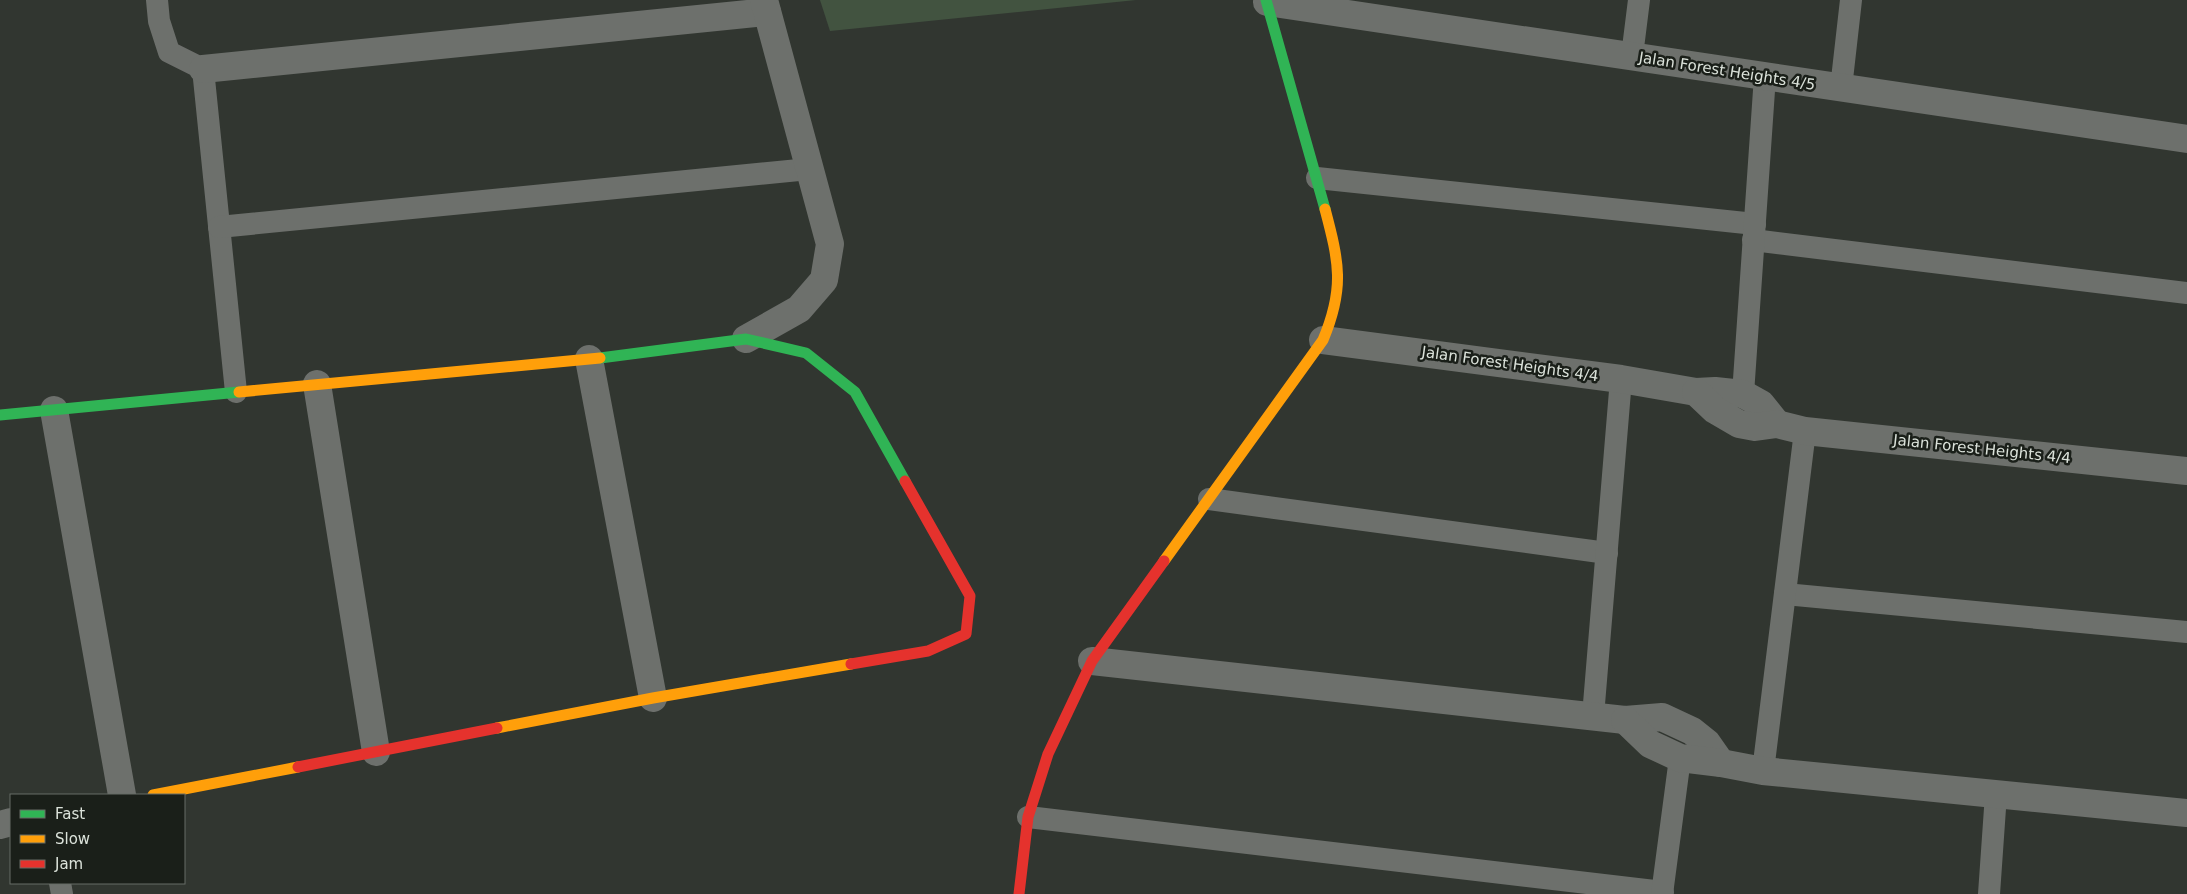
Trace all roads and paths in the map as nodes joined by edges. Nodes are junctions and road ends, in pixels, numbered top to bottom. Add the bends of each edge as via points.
1 (157, 0) edge
2 (1639, 0) edge
3 (1851, 0) edge
4 (1267, 1) edge
5 (766, 6) edge
6 (1632, 56) junction
7 (203, 69) junction
8 (1765, 76) junction
9 (1840, 88) junction
10 (2187, 139) edge
11 (810, 169) junction
12 (1317, 178) junction
13 (219, 227) junction
14 (1754, 232) junction
15 (2187, 293) edge
16 (746, 339) junction
17 (1323, 340) junction
18 (589, 359) junction
19 (1621, 379) junction
20 (317, 384) junction
21 (236, 392) junction
22 (1696, 392) junction
23 (1743, 394) junction
24 (54, 410) junction
25 (0, 415) edge
26 (1777, 424) junction
27 (1805, 431) junction
28 (2187, 471) edge
29 (1209, 499) junction
30 (1607, 553) junction
31 (1785, 594) junction
32 (2187, 632) edge
33 (1092, 662) junction
34 (653, 698) junction
35 (1593, 716) junction
36 (1625, 720) junction
37 (376, 752) junction
38 (1680, 758) junction
39 (1721, 763) junction
40 (1763, 771) junction
41 (122, 794) edge
42 (158, 794) edge
43 (1996, 794) junction
44 (2187, 813) edge
45 (1028, 817) junction
46 (1663, 893) edge
47 (1019, 894) edge
48 (1989, 894) edge

1 - 7 lane via 159,22 169,52
2 - 6 lane
3 - 9 lane
4 - 6 street, Jalan Forest Heights 4/5
4 - 12 street
5 - 7 street
5 - 11 street
6 - 8 street, Jalan Forest Heights 4/5
7 - 13 lane
8 - 9 street, Jalan Forest Heights 4/5
8 - 14 lane
9 - 10 street, Jalan Forest Heights 4/5
11 - 13 lane
11 - 16 street via 830,244 824,280 798,308
12 - 14 lane
12 - 17 street via 1341,276 1336,312
13 - 21 lane
14 - 15 lane
14 - 23 lane
16 - 18 street
16 - 34 street via 806,353 855,392 970,596 966,634 928,651
17 - 19 street, Jalan Forest Heights 4/4
17 - 29 street
18 - 20 street
18 - 34 street
19 - 22 street, Jalan Forest Heights 4/4
19 - 30 lane
20 - 21 street
20 - 37 street
21 - 24 street
22 - 23 street, Jalan Forest Heights 4/4
22 - 26 street, Jalan Forest Heights 4/4 via 1715,410 1739,424 1755,427
23 - 26 street, Jalan Forest Heights 4/4 via 1760,404
24 - 25 street
24 - 41 street
26 - 27 street, Jalan Forest Heights 4/4
27 - 28 street, Jalan Forest Heights 4/4
27 - 31 lane
29 - 30 lane
29 - 33 street
30 - 35 lane
31 - 32 lane
31 - 40 lane
33 - 35 street
33 - 45 street via 1048,754
34 - 37 street
35 - 36 street
36 - 38 street via 1650,744
36 - 39 street via 1662,716 1692,731
37 - 42 street
38 - 39 street
38 - 46 lane
39 - 40 street
40 - 43 street
43 - 44 street
43 - 48 lane
45 - 46 lane
45 - 47 street

